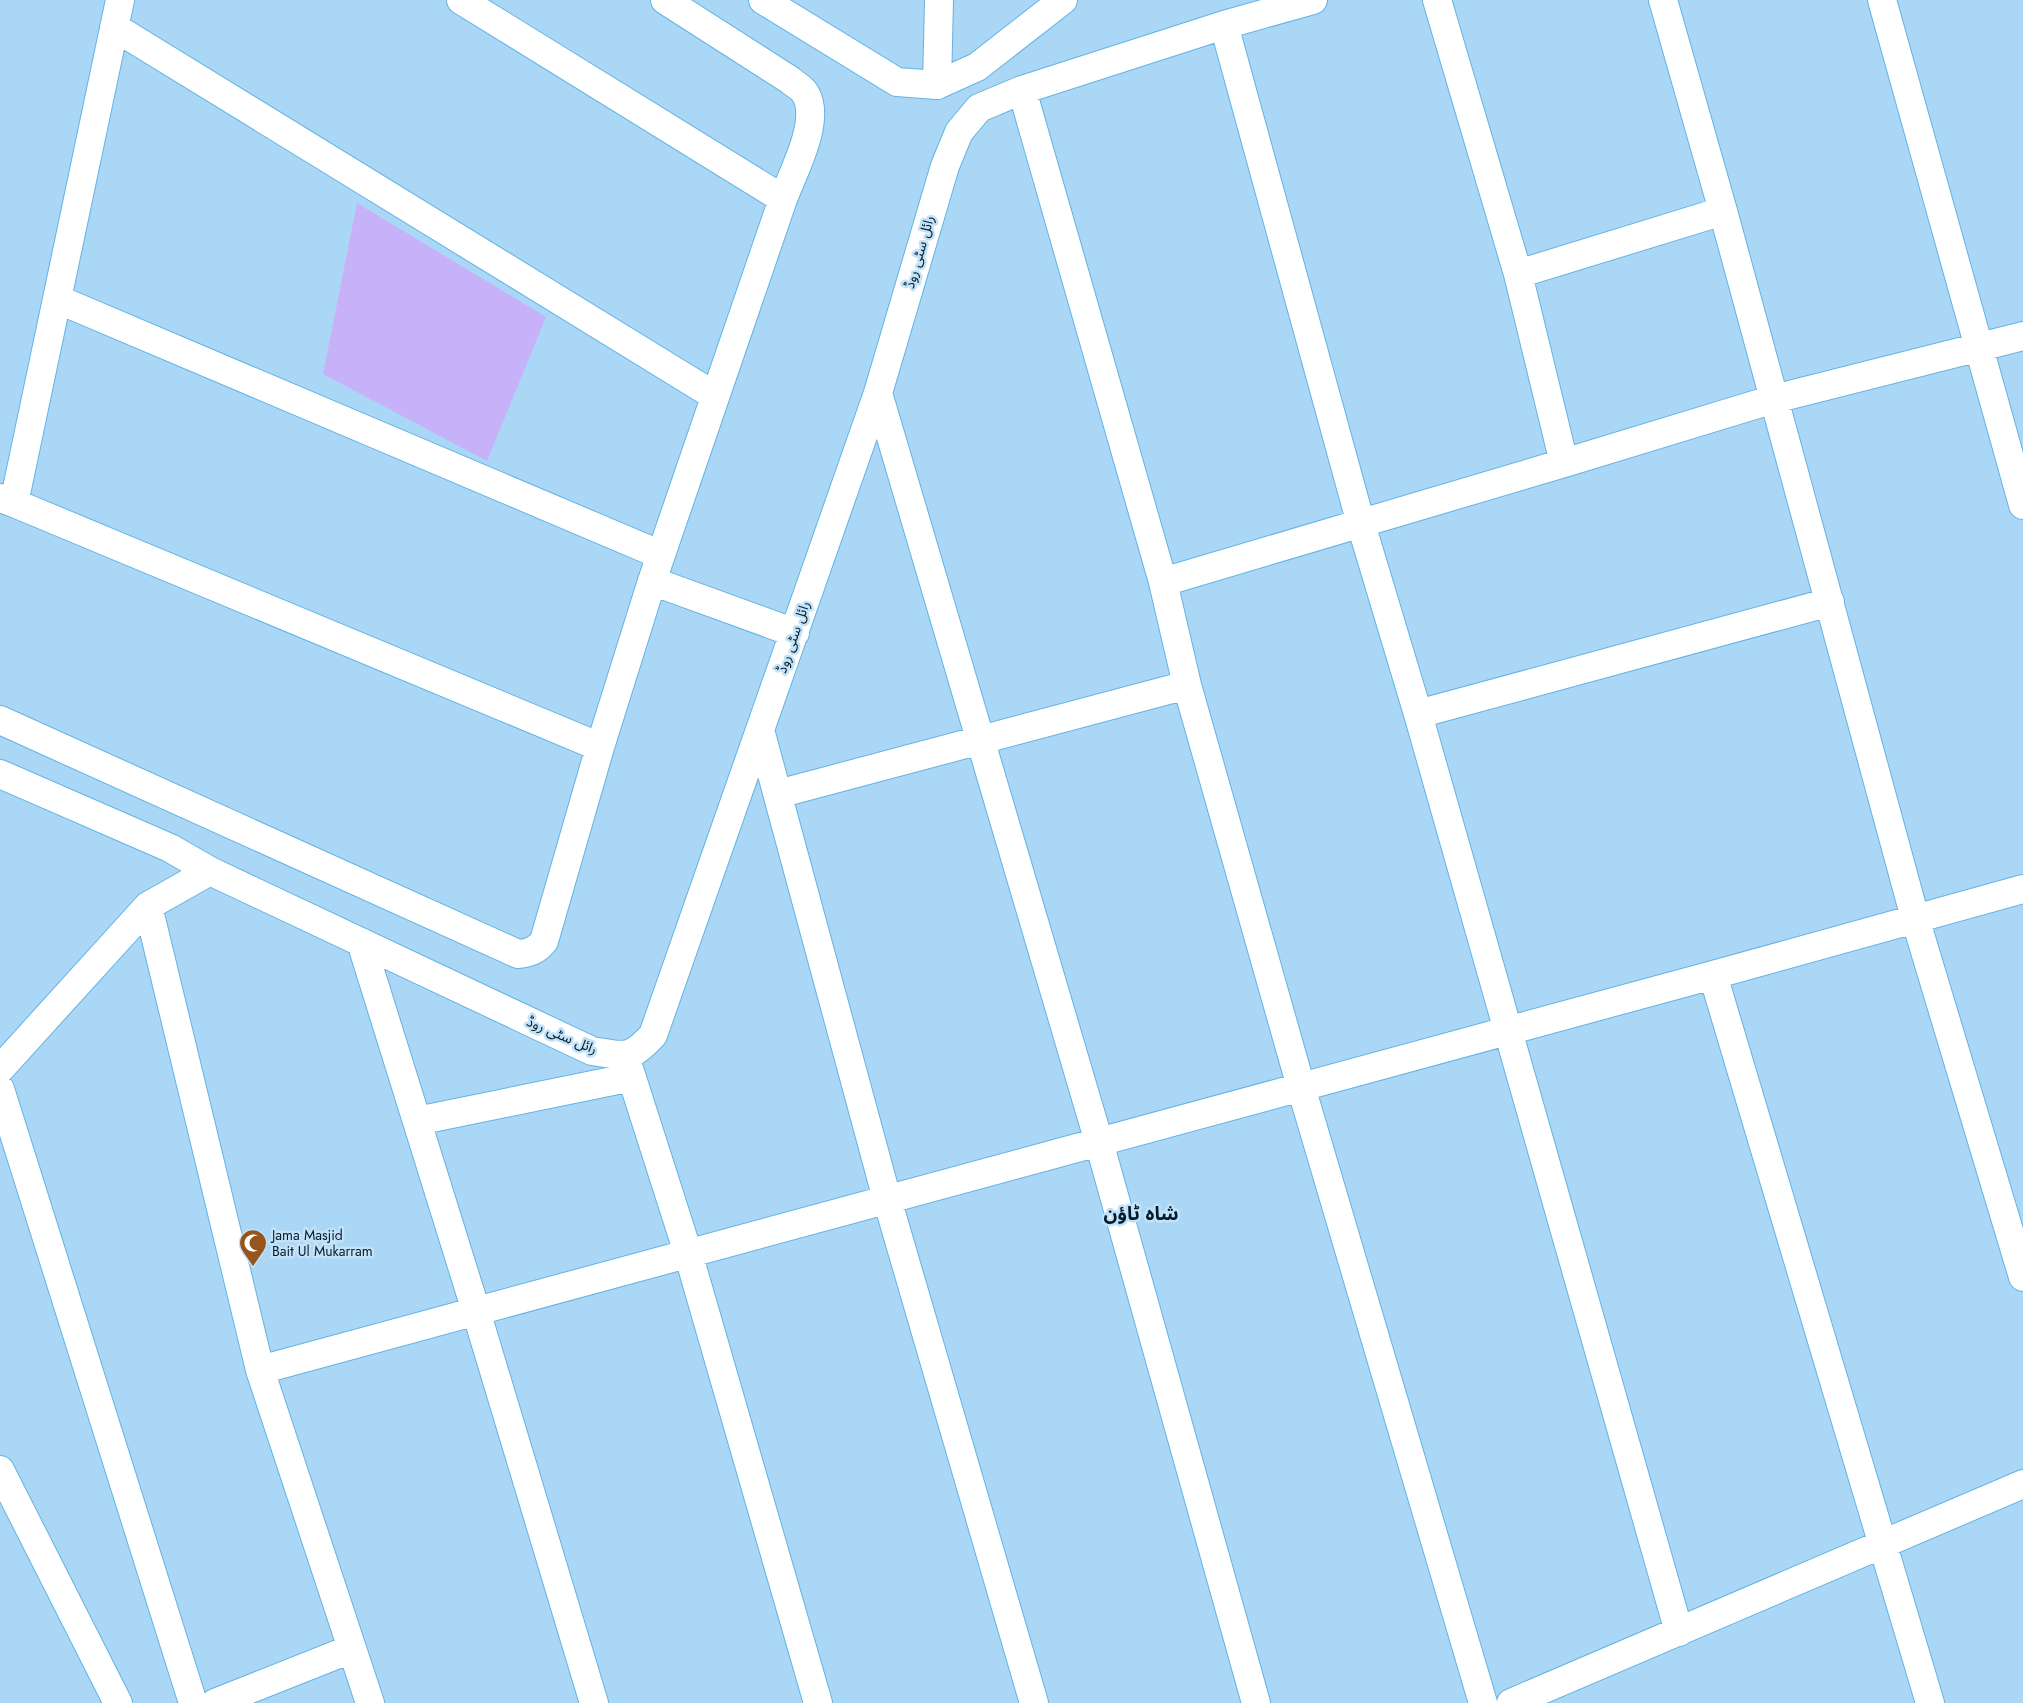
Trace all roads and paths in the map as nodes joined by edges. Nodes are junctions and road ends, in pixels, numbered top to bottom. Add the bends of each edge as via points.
1 (120, 0) edge
2 (461, 0) edge
3 (665, 0) edge
4 (763, 0) edge
5 (939, 0) edge
6 (1063, 0) edge
7 (1313, 0) edge
8 (1437, 0) edge
9 (1663, 0) edge
10 (1882, 0) edge
11 (1224, 25) junction
12 (114, 27) junction
13 (937, 85) junction
14 (1022, 90) junction
15 (783, 199) junction
16 (1723, 211) junction
17 (1518, 274) junction
18 (57, 299) junction
19 (2023, 336) edge
20 (1979, 347) junction
21 (878, 393) junction
22 (715, 396) junction
23 (1774, 398) junction
24 (1564, 463) junction
25 (7, 500) edge
26 (2023, 504) edge
27 (1361, 524) junction
28 (661, 555) junction
29 (652, 581) junction
30 (1163, 582) junction
31 (1830, 602) junction
32 (795, 633) junction
33 (1188, 685) junction
34 (1418, 714) junction
35 (0, 720) edge
36 (760, 730) junction
37 (979, 741) junction
38 (600, 747) junction
39 (0, 774) edge
40 (778, 794) junction
41 (210, 870) junction
42 (2023, 889) edge
43 (148, 906) junction
44 (1915, 918) junction
45 (361, 942) junction
46 (1713, 975) junction
47 (1507, 1031) junction
48 (628, 1066) junction
49 (0, 1068) edge
50 (1301, 1087) junction
51 (0, 1089) edge
52 (417, 1121) junction
53 (1099, 1142) junction
54 (887, 1199) junction
55 (688, 1254) junction
56 (2023, 1277) edge
57 (476, 1311) junction
58 (260, 1370) junction
59 (0, 1470) edge
60 (2023, 1484) edge
61 (1882, 1544) junction
62 (1679, 1632) junction
63 (351, 1648) junction
64 (118, 1703) edge
65 (193, 1703) edge
66 (214, 1703) edge
67 (370, 1703) edge
68 (594, 1703) edge
69 (818, 1703) edge
70 (1034, 1703) edge
71 (1256, 1703) edge
72 (1483, 1703) edge
73 (1511, 1703) edge
74 (1930, 1703) edge

1 - 12 street
2 - 15 street
3 - 15 street via 790,80 805,93 810,112 810,132
4 - 13 street via 897,82
5 - 13 street
6 - 13 street via 977,67
7 - 11 street, رائل سٹی روڈ
8 - 17 street
9 - 16 street
10 - 20 street
11 - 14 street, رائل سٹی روڈ
11 - 27 street
12 - 18 street
12 - 22 street
14 - 21 street, رائل سٹی روڈ via 979,108 960,132 945,166
14 - 30 street
15 - 22 street
16 - 17 street
16 - 23 street
17 - 24 street
18 - 25 street
18 - 28 street
19 - 20 street
20 - 23 street
20 - 26 street
21 - 32 street, رائل سٹی روڈ
21 - 37 street
22 - 28 street
23 - 24 street
23 - 31 street
24 - 27 street
25 - 38 street
27 - 30 street
27 - 34 street
28 - 29 street
29 - 32 street
29 - 38 street
30 - 33 street
31 - 34 street
31 - 44 street
32 - 36 street, رائل سٹی روڈ
33 - 37 street
33 - 50 street
34 - 47 street
35 - 38 street via 518,954 537,949 544,942
36 - 40 street
36 - 48 street, رائل سٹی روڈ via 653,1035
37 - 40 street
37 - 53 street
39 - 41 street, رائل سٹی روڈ via 170,848
40 - 54 street
41 - 43 street
41 - 45 street, رائل سٹی روڈ
42 - 44 street
43 - 49 street
43 - 58 street
44 - 46 street
44 - 56 street
45 - 48 street, رائل سٹی روڈ
45 - 52 street
46 - 47 street
46 - 61 street
47 - 50 street
47 - 62 street
48 - 52 street
48 - 55 street
50 - 53 street
50 - 72 street
51 - 65 street
52 - 57 street
53 - 54 street
53 - 71 street
54 - 55 street
54 - 70 street
55 - 57 street
55 - 69 street
57 - 58 street
57 - 68 street
58 - 63 street
59 - 64 street
60 - 61 street
61 - 62 street
61 - 74 street
62 - 73 street
63 - 66 street
63 - 67 street

